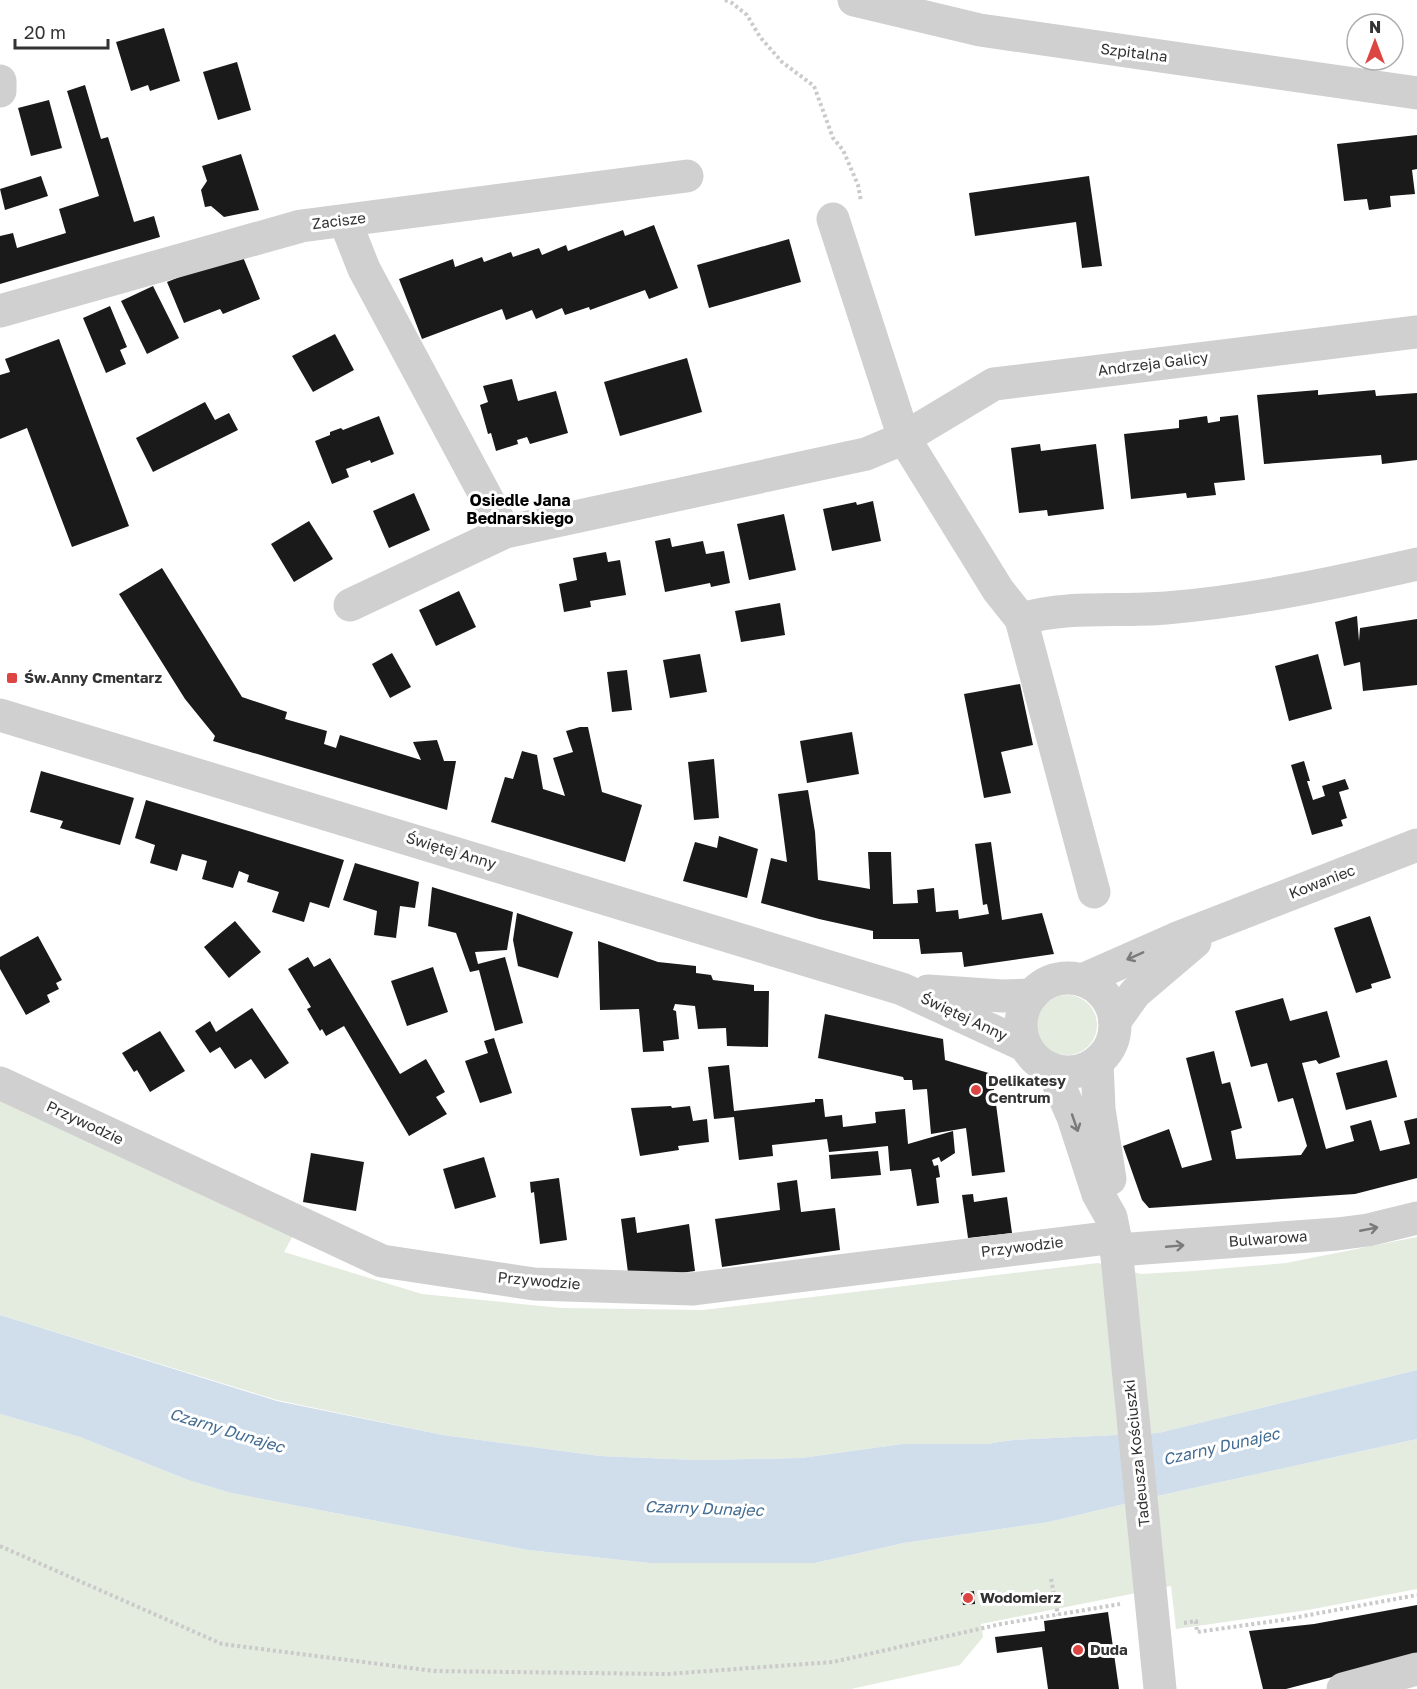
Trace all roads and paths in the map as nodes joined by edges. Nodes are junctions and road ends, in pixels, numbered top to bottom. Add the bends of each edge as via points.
1 (725, 0) edge
2 (858, 1) edge
3 (0, 81) edge
4 (0, 91) edge
5 (1417, 93) edge
6 (687, 176) dead end
7 (345, 221) junction
8 (837, 230) joint
9 (0, 311) edge
10 (1417, 332) edge
11 (904, 438) junction
12 (505, 532) junction
13 (1417, 564) edge
14 (350, 605) dead end
15 (1021, 619) junction
16 (0, 716) edge
17 (1417, 845) edge
18 (1094, 892) dead end
19 (1228, 919) junction
20 (1082, 980) junction
21 (902, 988) junction
22 (1032, 995) junction
23 (1114, 1021) junction
24 (1026, 1046) junction
25 (1097, 1062) junction
26 (1052, 1069) junction
27 (0, 1083) edge
28 (1417, 1218) edge
29 (1115, 1241) junction
30 (0, 1546) edge
31 (1051, 1579) dead end
32 (1417, 1595) edge
33 (1130, 1602) dead end
34 (1058, 1614) junction
35 (1179, 1623) dead end
36 (1417, 1668) edge
37 (1160, 1689) edge
38 (1343, 1689) edge

1 - 8 path via 747,15 782,62 814,86 861,200 848,236
2 - 5 street, Szpitalna via 980,30
3 - 4 street
6 - 7 street, Zacisze
7 - 9 street, Zacisze via 301,226
7 - 12 street via 364,269
8 - 11 street
10 - 11 street, Andrzeja Galicy via 994,384
11 - 12 street, Andrzeja Galicy via 866,454
11 - 15 street via 998,590
12 - 14 street, Andrzeja Galicy
13 - 15 street via 1300,591 1165,608 1054,611
15 - 18 street
16 - 21 street, Świętej Anny
17 - 19 street, Kowaniec
19 -> 20 street, Kowaniec
19 - 23 street, Kowaniec via 1154,975
20 - 22 street via 1051,981
20 - 23 street via 1105,996
21 - 22 street, Świętej Anny via 984,996
21 - 24 street, Świętej Anny
22 - 24 street via 1021,1020
23 - 25 street via 1114,1037
24 - 26 street via 1039,1063
25 - 26 street via 1075,1071
25 - 29 street, Tadeusza Kościuszki
26 -> 29 street, Tadeusza Kościuszki via 1073,1117
27 - 29 street, Przywodzie via 382,1261 534,1284 692,1288
29 -> 28 street, Bulwarowa via 1337,1234
29 - 37 street, Tadeusza Kościuszki
30 - 34 path via 222,1644 434,1671 667,1674 833,1662
31 - 34 path
32 - 35 path via 1197,1632 1196,1621
33 - 34 path
36 - 38 street

